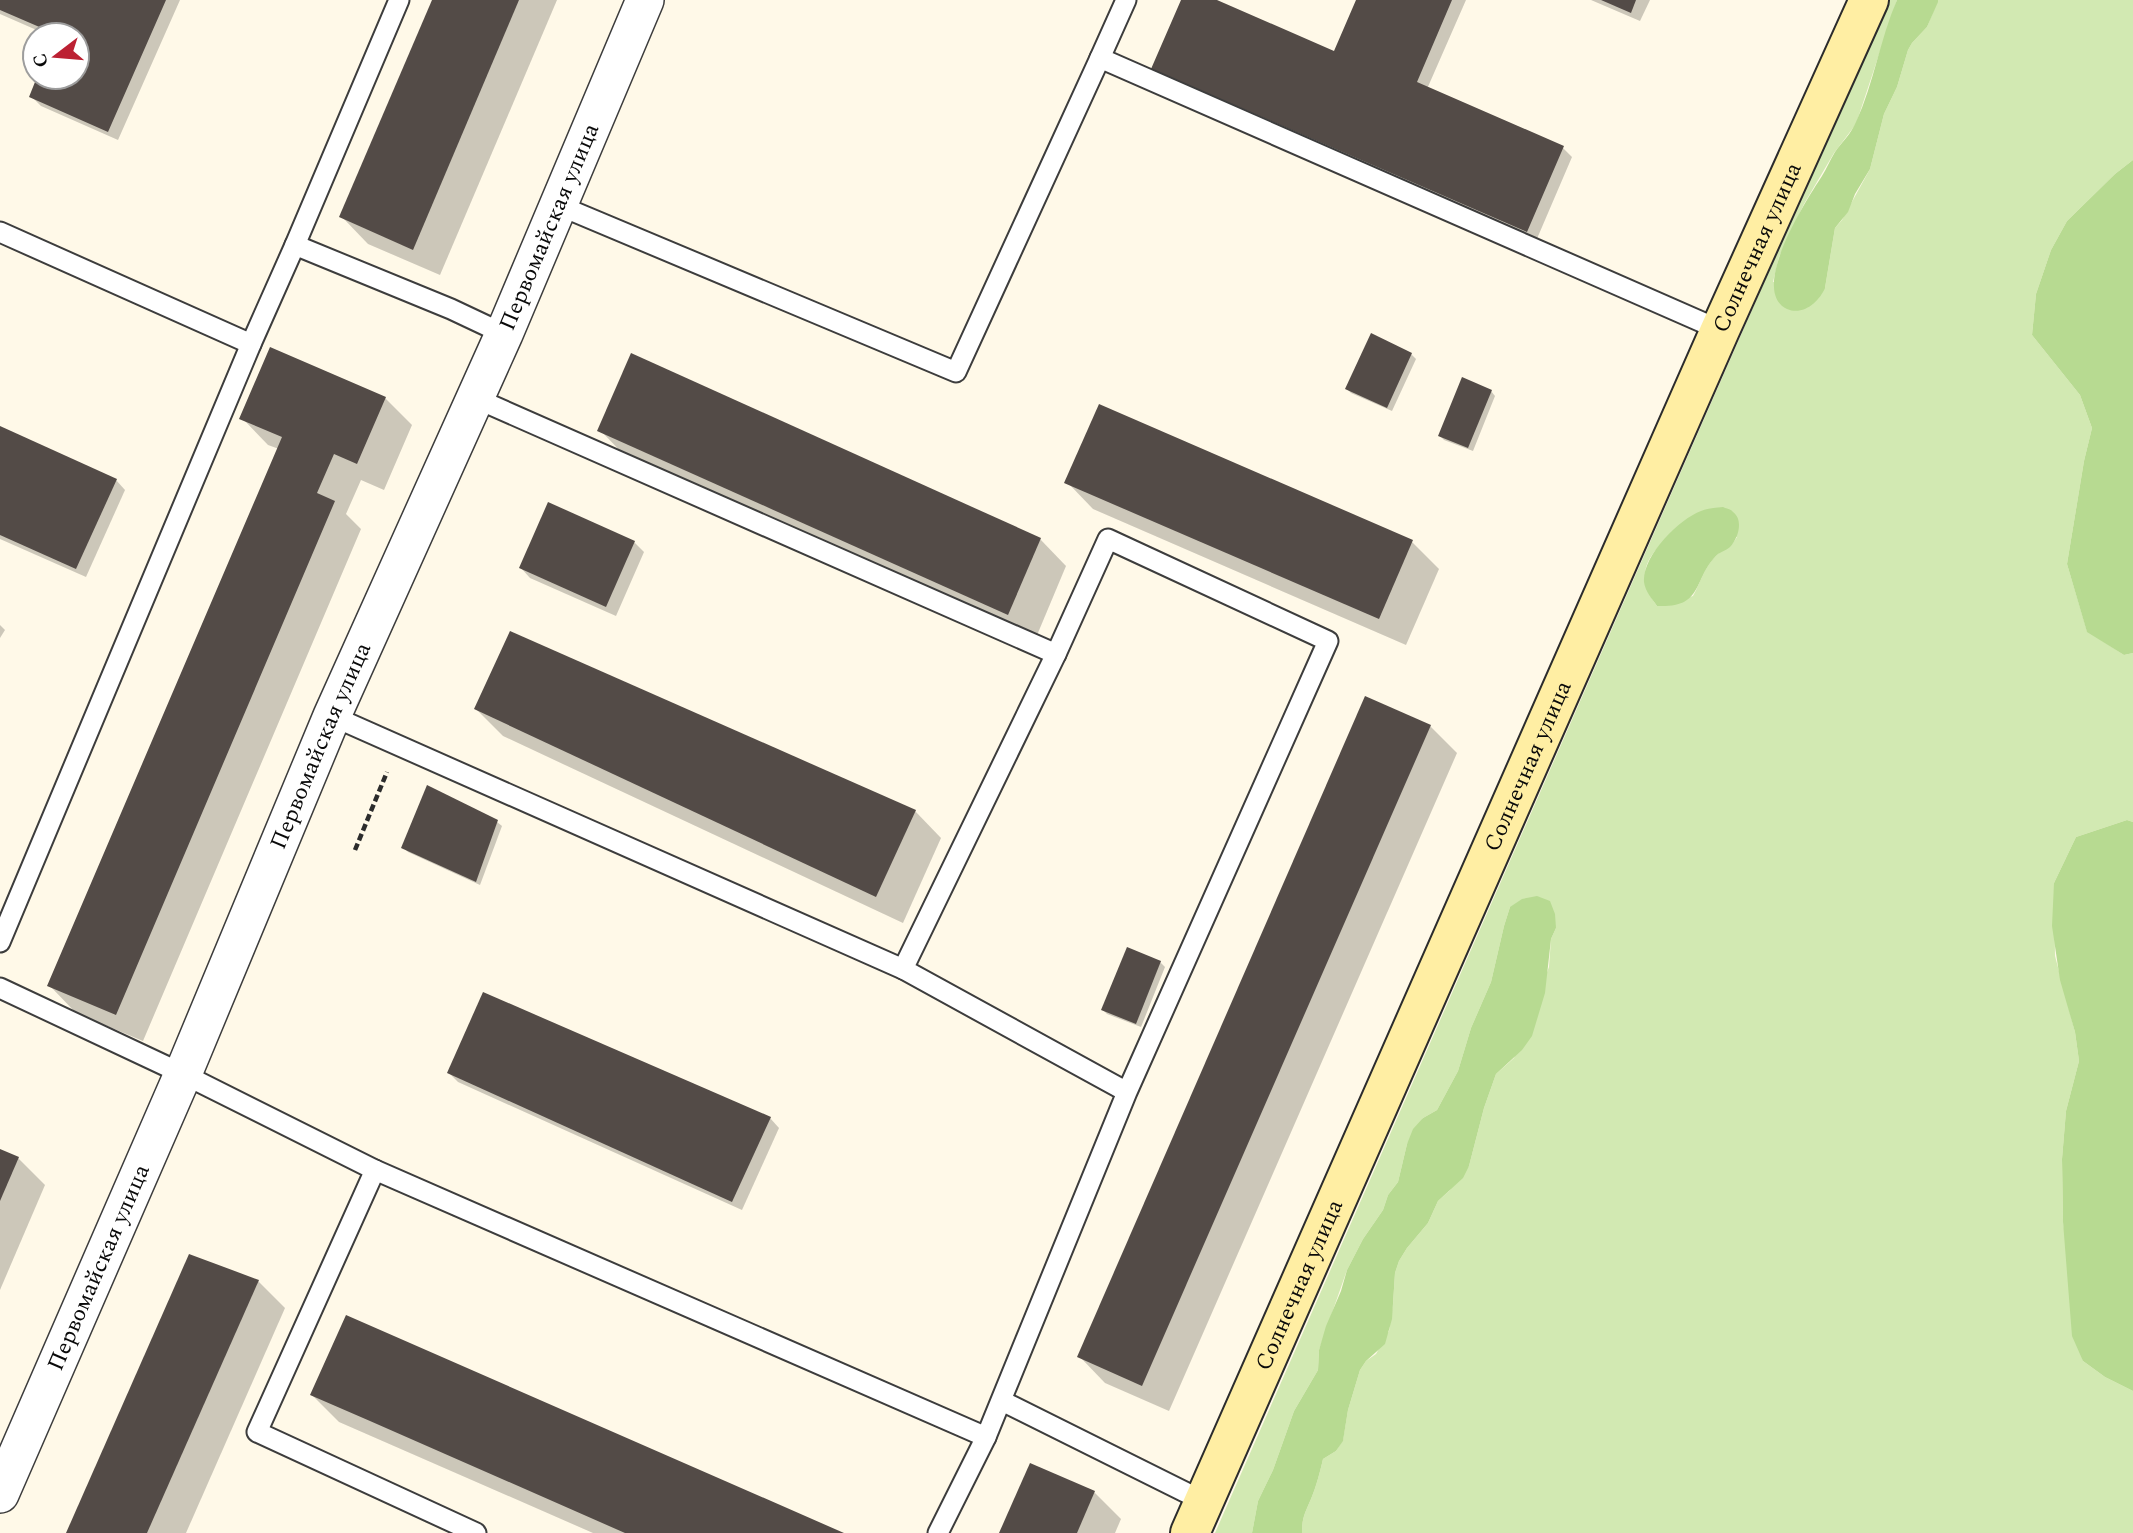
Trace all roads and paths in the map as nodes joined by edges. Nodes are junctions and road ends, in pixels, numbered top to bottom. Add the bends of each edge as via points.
1 (399, 0) edge
2 (645, 0) edge
3 (1126, 0) edge
4 (1869, 0) edge
5 (1100, 58) junction
6 (558, 205) junction
7 (0, 232) edge
8 (295, 245) junction
9 (1720, 330) junction
10 (504, 334) junction
11 (251, 344) junction
12 (475, 398) junction
13 (1056, 654) junction
14 (332, 716) junction
15 (398, 746) junction
16 (355, 850) dead end
17 (0, 942) edge
18 (903, 969) junction
19 (0, 988) edge
20 (183, 1074) junction
21 (1127, 1092) junction
22 (375, 1170) junction
23 (1002, 1401) junction
24 (986, 1437) junction
25 (0, 1494) edge
26 (1197, 1517) edge
27 (477, 1533) edge
28 (938, 1533) edge

1 - 8 lane
2 - 6 street, Первомайская улица
3 - 5 lane
4 - 9 street, Солнечная улица
5 - 6 lane via 956,372
5 - 9 lane
6 - 10 street, Первомайская улица
7 - 11 lane
8 - 10 lane
8 - 11 lane
9 - 26 street, Солнечная улица
10 - 12 street, Первомайская улица
11 - 17 lane
12 - 13 lane
12 - 14 street, Первомайская улица
13 - 18 lane
13 - 21 lane via 1108,539 1328,641
14 - 15 lane
14 - 20 street, Первомайская улица
15 - 16 path
15 - 18 lane
18 - 21 lane
19 - 20 lane
20 - 22 lane
20 - 25 street, Первомайская улица
21 - 23 lane
22 - 24 lane
22 - 27 lane via 257,1432
23 - 24 lane
23 - 26 lane
24 - 28 lane

